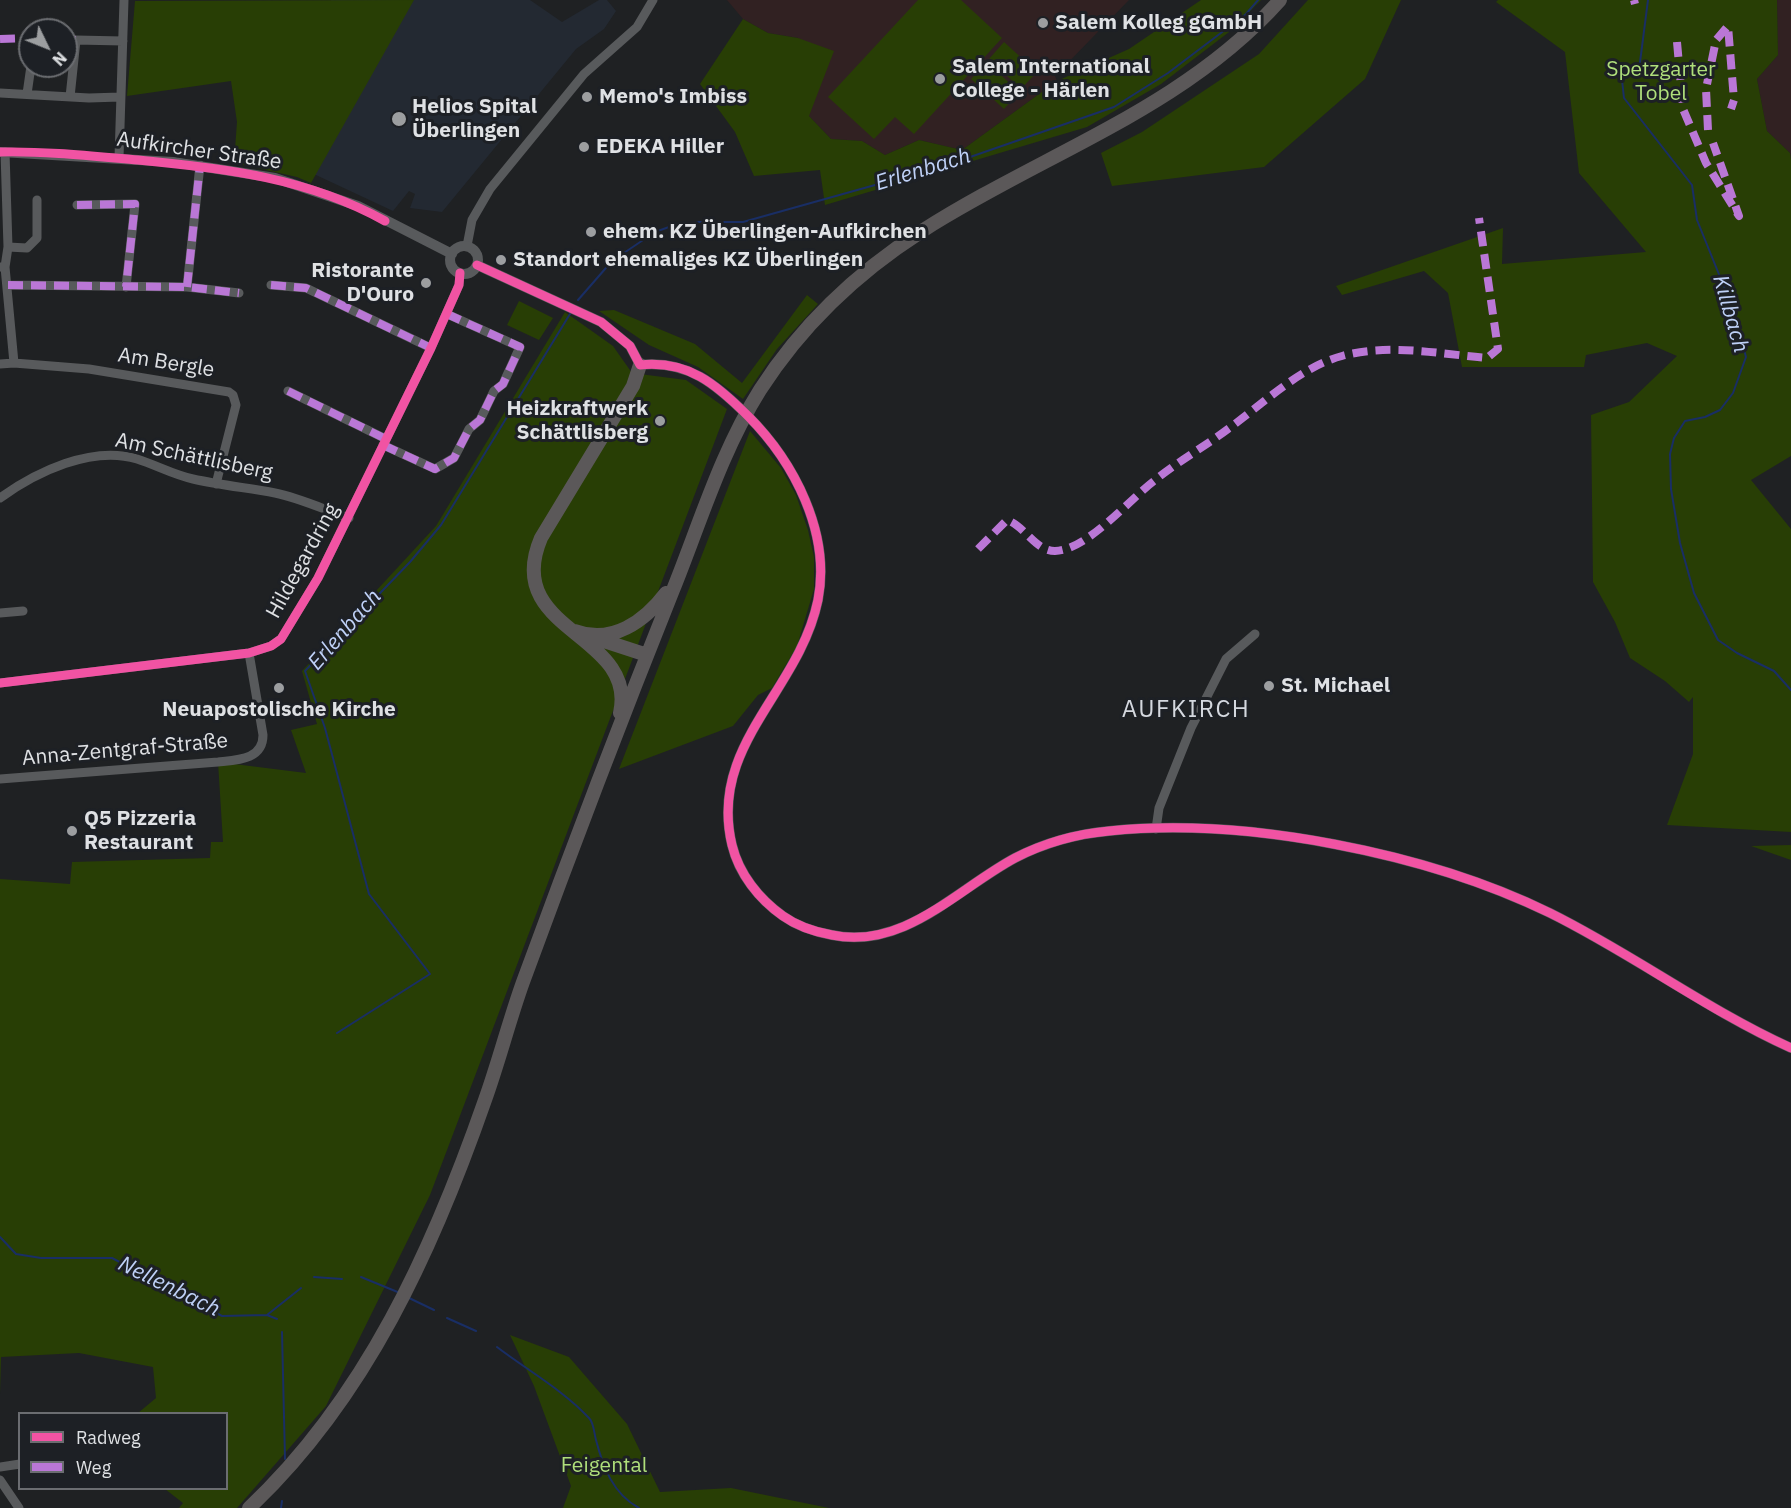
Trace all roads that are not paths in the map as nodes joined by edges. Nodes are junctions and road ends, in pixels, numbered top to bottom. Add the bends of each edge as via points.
1 (124, 0) edge
2 (653, 0) edge
3 (1280, 0) edge
4 (123, 41) junction
5 (29, 78) edge
6 (0, 93) edge
7 (27, 94) junction
8 (70, 96) junction
9 (120, 97) junction
10 (3, 152) edge
11 (119, 158) junction
12 (200, 165) junction
13 (37, 200) dead end
14 (77, 205) dead end
15 (467, 246) junction
16 (8, 248) junction
17 (452, 254) junction
18 (477, 265) junction
19 (3, 267) edge
20 (460, 273) junction
21 (8, 285) junction
22 (271, 285) dead end
23 (126, 287) junction
24 (187, 287) junction
25 (239, 293) dead end
26 (447, 314) junction
27 (431, 348) junction
28 (14, 363) junction
29 (0, 364) edge
30 (640, 365) junction
31 (288, 390) dead end
32 (384, 442) junction
33 (216, 484) junction
34 (0, 498) edge
35 (349, 518) junction
36 (678, 576) junction
37 (23, 611) dead end
38 (0, 613) edge
39 (1255, 633) dead end
40 (583, 637) junction
41 (249, 653) junction
42 (645, 659) junction
43 (0, 683) edge
44 (614, 738) junction
45 (0, 779) edge
46 (1156, 829) junction
47 (1791, 1048) edge
48 (18, 1464) edge
49 (0, 1467) edge
50 (0, 1480) edge
51 (19, 1508) edge
52 (249, 1508) edge

1 - 4 street
2 - 15 street via 638,27 584,74 496,181 472,220
3 - 36 main road via 1234,47 1181,86 922,231 830,304 779,362 747,413 720,467
4 - 8 street via 76,40
4 - 9 street
5 - 7 street
6 - 7 street
7 - 8 street
8 - 9 street
9 - 11 street
10 - 11 street, Aufkircher Straße
10 - 16 street
11 - 12 street, Aufkircher Straße
12 - 17 street, Aufkircher Straße via 300,184 358,206
12 - 24 street
13 - 16 street via 37,238 27,248
14 - 23 street via 135,204
15 - 17 street
15 - 18 street via 477,254
16 - 19 street
17 - 20 street via 452,267
18 - 20 street via 470,273
18 - 30 street via 601,322 630,346
19 - 21 street
20 - 26 street, Hildegardring
21 - 23 street
21 - 28 street
22 - 27 street via 306,288
23 - 24 street
24 - 25 street
26 - 27 street, Hildegardring
26 - 32 street via 520,347 503,384 494,391 480,420 469,429 446,465 435,469
27 - 32 street, Hildegardring
28 - 29 street, Am Bergle
28 - 33 street, Am Bergle via 126,374 229,392 236,405
30 - 40 main road via 633,386 538,545 534,572 537,590 545,606
30 - 46 street via 668,364 685,369 731,400 763,432 784,460 804,499 818,548 820,581 809,631 794,665 746,741 733,769 727,799 734,856 764,901 787,919 821,933 845,938 872,937 904,928 994,870 1051,842 1107,831
31 - 32 street
32 - 35 street, Hildegardring
33 - 34 street, Am Schättlisberg via 179,476 135,458 103,455 44,472
33 - 35 street, Am Schättlisberg via 276,493
35 - 41 street, Hildegardring via 291,626 271,646
36 - 40 main road via 654,610 636,624
36 - 42 main road
37 - 38 street
39 - 46 street via 1226,659 1196,718 1159,808
40 - 42 main road
40 - 44 main road via 612,667 620,685 621,707
41 - 43 street, Hildegardring
41 - 45 street, Anna-Zentgraf-Straße via 263,735 263,744 252,756
42 - 44 main road
44 - 52 main road via 520,990 485,1101 429,1244 349,1391 297,1460
46 - 47 street via 1251,833 1326,844 1416,862 1472,879 1584,931 1711,1008
48 - 49 street
50 - 51 street

